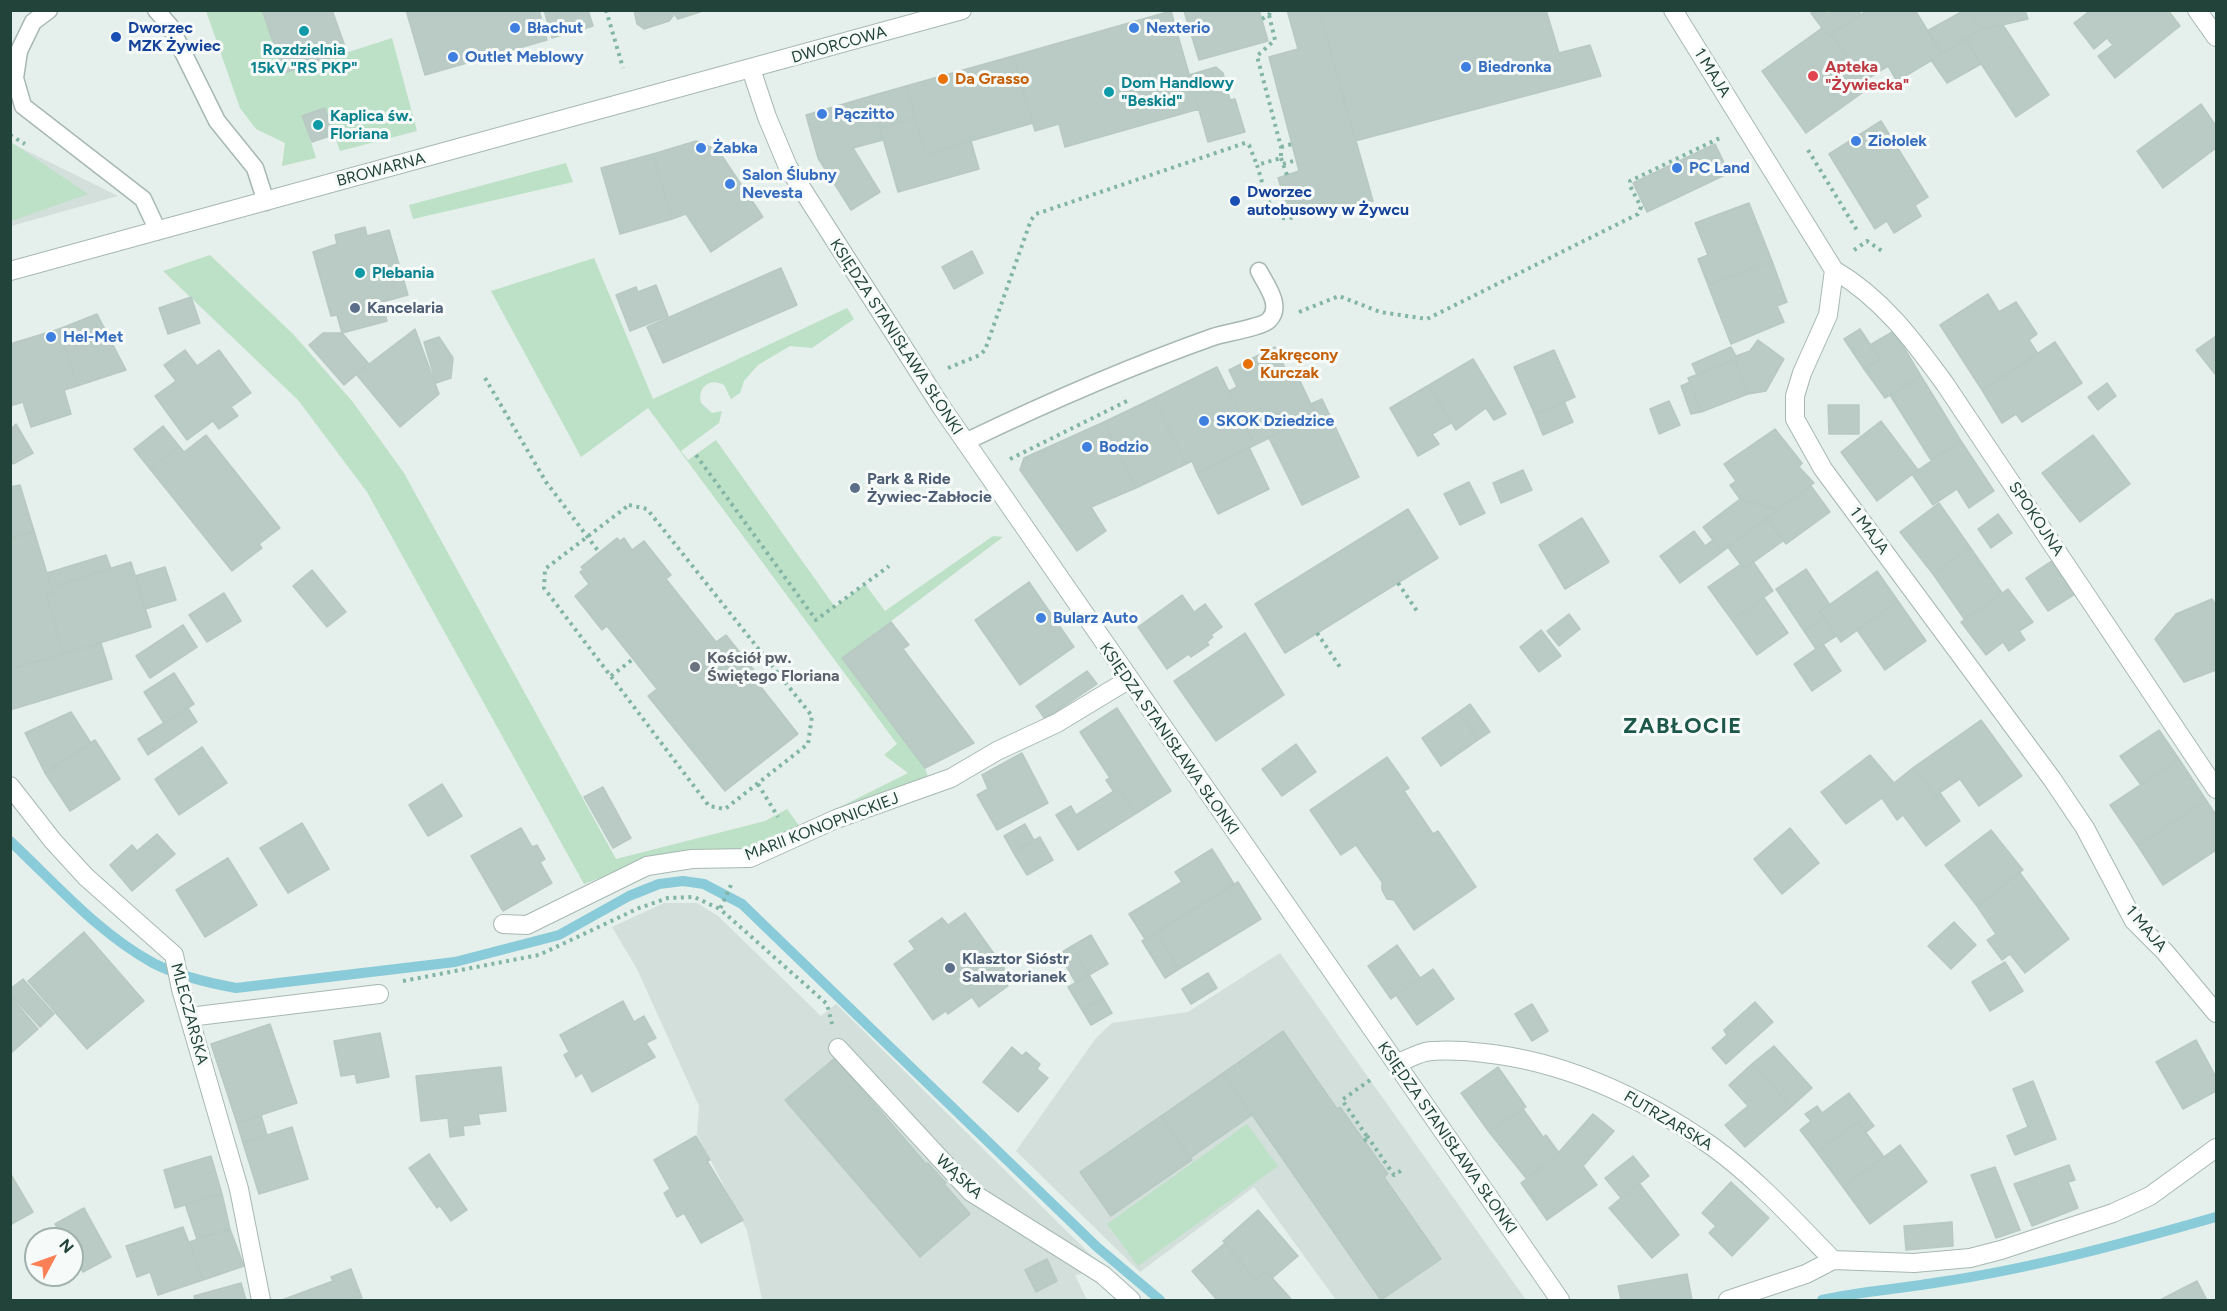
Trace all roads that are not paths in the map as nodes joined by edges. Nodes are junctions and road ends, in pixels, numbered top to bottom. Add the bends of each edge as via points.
1 (49, 10) edge
2 (156, 10) edge
3 (962, 10) edge
4 (1673, 10) edge
5 (2197, 10) edge
6 (2217, 37) edge
7 (751, 69) junction
8 (266, 202) junction
9 (158, 231) junction
10 (1834, 270) junction
11 (10, 271) edge
12 (1259, 271) dead end
13 (965, 442) junction
14 (1128, 680) junction
15 (10, 786) edge
16 (2217, 789) edge
17 (503, 924) dead end
18 (380, 994) road end
19 (2217, 1013) edge
20 (189, 1017) junction
21 (838, 1048) road end
22 (1395, 1064) junction
23 (2217, 1148) edge
24 (1833, 1260) junction
25 (261, 1300) edge
26 (1131, 1300) edge
27 (1560, 1300) edge
28 (1728, 1300) edge

1 - 9 lane via 33,22 19,51 15,78 22,106 143,199
2 - 8 lane via 170,26 217,121 255,168
3 - 7 street, DWORCOWA
4 - 10 street, 1 MAJA
5 - 6 street
7 - 8 street, BROWARNA
7 - 13 street, KSIĘDZA STANISŁAWA SŁONKI via 784,159 811,207
8 - 9 street, BROWARNA
9 - 11 street, BROWARNA
10 - 16 street, SPOKOJNA via 1859,285 1902,325 1933,367
10 - 19 street, 1 MAJA via 1828,315 1802,373 1795,419 1823,469 2052,779 2085,828 2134,921
12 - 13 lane via 1275,304 1266,323 1174,351
13 - 14 street, KSIĘDZA STANISŁAWA SŁONKI
14 - 17 street, MARII KONOPNICKIEJ via 1057,723 951,778 836,819 750,858 692,859 647,866 527,925
14 - 22 street, KSIĘDZA STANISŁAWA SŁONKI
15 - 20 street, MLECZARSKA via 86,877 174,955
18 - 20 street
20 - 25 street, MLECZARSKA via 239,1189
21 - 26 street, WĄSKA via 971,1192 1103,1275
22 - 24 street, FUTRZARSKA via 1425,1052 1465,1050 1518,1057 1551,1065 1638,1100 1714,1148
22 - 27 street, KSIĘDZA STANISŁAWA SŁONKI
23 - 24 street via 2150,1196 2113,1213 2001,1250 1970,1258 1914,1263
24 - 28 street via 1806,1274

